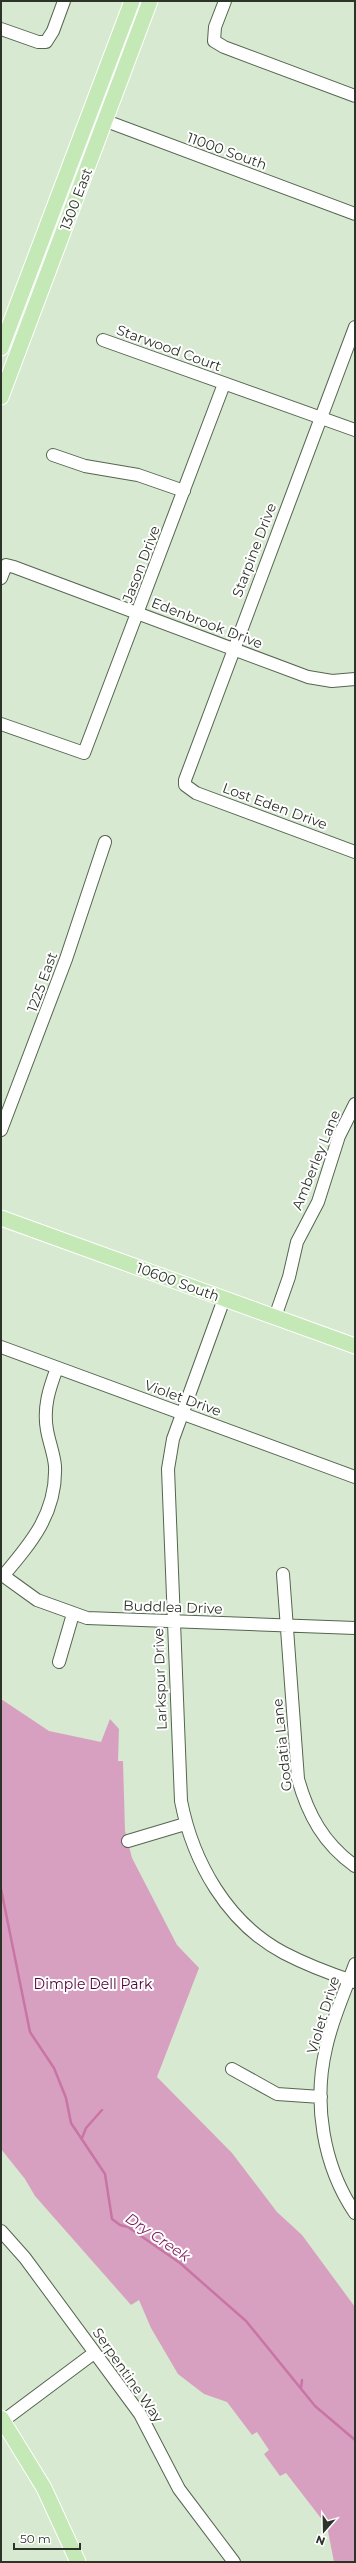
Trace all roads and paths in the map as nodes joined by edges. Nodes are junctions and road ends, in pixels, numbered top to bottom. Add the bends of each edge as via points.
1 (64, 1) edge
2 (132, 1) edge
3 (150, 1) edge
4 (225, 1) edge
5 (1, 30) edge
6 (355, 96) edge
7 (90, 115) junction
8 (105, 121) junction
9 (355, 214) edge
10 (355, 327) edge
11 (103, 340) dead end
12 (1, 348) edge
13 (224, 384) junction
14 (1, 397) edge
15 (320, 417) junction
16 (355, 430) edge
17 (53, 455) dead end
18 (184, 491) junction
19 (1, 578) edge
20 (138, 613) junction
21 (232, 649) junction
22 (355, 679) edge
23 (1, 724) edge
24 (185, 785) joint
25 (105, 842) dead end
26 (355, 852) edge
27 (355, 1104) edge
28 (1, 1130) edge
29 (1, 1218) edge
30 (224, 1299) junction
31 (275, 1317) junction
32 (355, 1346) edge
33 (1, 1347) edge
34 (57, 1368) junction
35 (182, 1414) junction
36 (355, 1477) edge
37 (283, 1574) dead end
38 (2, 1575) edge
39 (73, 1614) junction
40 (172, 1621) junction
41 (287, 1625) junction
42 (355, 1628) edge
43 (59, 1662) dead end
44 (185, 1824) junction
45 (128, 1841) dead end
46 (355, 1866) edge
47 (355, 1964) edge
48 (352, 1981) edge
49 (232, 2069) dead end
50 (321, 2097) junction
51 (355, 2213) edge
52 (1, 2232) edge
53 (94, 2353) junction
54 (2, 2420) edge
55 (78, 2562) edge
56 (234, 2562) edge

1 - 5 street via 46,42 38,42
2 - 7 main road, 1300 East
3 - 8 main road, 1300 East
4 - 6 street via 215,28 214,41 224,48
7 - 8 street, 11000 South
7 - 12 main road, 1300 East
8 - 9 street, 11000 South
8 - 14 main road, 1300 East
10 - 15 street, Starpine Drive
11 - 13 street, Starwood Court
13 - 15 street, Starwood Court
13 - 18 street, Jason Drive
15 - 16 street, Starwood Court
15 - 21 street, Starpine Drive
17 - 18 street via 92,468 138,475
18 - 20 street, Jason Drive
19 - 20 street, Edenbrook Drive via 6,565
20 - 21 street, Edenbrook Drive
20 - 23 street, Jason Drive via 84,753
21 - 22 street, Edenbrook Drive via 320,680 344,682
21 - 24 street, Starpine Drive via 188,769
24 - 26 street, Lost Eden Drive via 196,793
25 - 28 street, 1225 East via 66,959
27 - 31 street, Amberley Lane via 339,1136 318,1202 297,1242
29 - 30 main road, 10600 South
30 - 31 main road, 10600 South
30 - 35 street, Larkspur Drive
31 - 32 main road, 10600 South
33 - 34 street, Violet Drive
34 - 35 street, Violet Drive
34 - 38 street via 46,1402 47,1430 55,1465 52,1499 36,1538
35 - 36 street, Violet Drive
35 - 40 street, Larkspur Drive via 173,1439 168,1469
37 - 41 street, Godatia Lane
38 - 39 street, Buddlea Drive via 37,1600
39 - 40 street, Buddlea Drive via 105,1619
39 - 43 street
40 - 41 street, Buddlea Drive
40 - 44 street, Larkspur Drive via 178,1775
41 - 42 street, Buddlea Drive
41 - 46 street, Godatia Lane via 297,1765 303,1798 320,1831 339,1854
44 - 45 street
44 - 48 street, Larkspur Drive via 196,1856 213,1884 232,1910 255,1933 283,1952
47 - 48 street, Violet Drive
48 - 50 street, Violet Drive via 326,2048
49 - 50 street via 277,2094
50 - 51 street, Violet Drive via 325,2139 330,2159 342,2191
52 - 53 street, Serpentine Way via 25,2258
53 - 54 street
53 - 56 street, Serpentine Way via 140,2414 179,2488
54 - 55 main road via 44,2488

